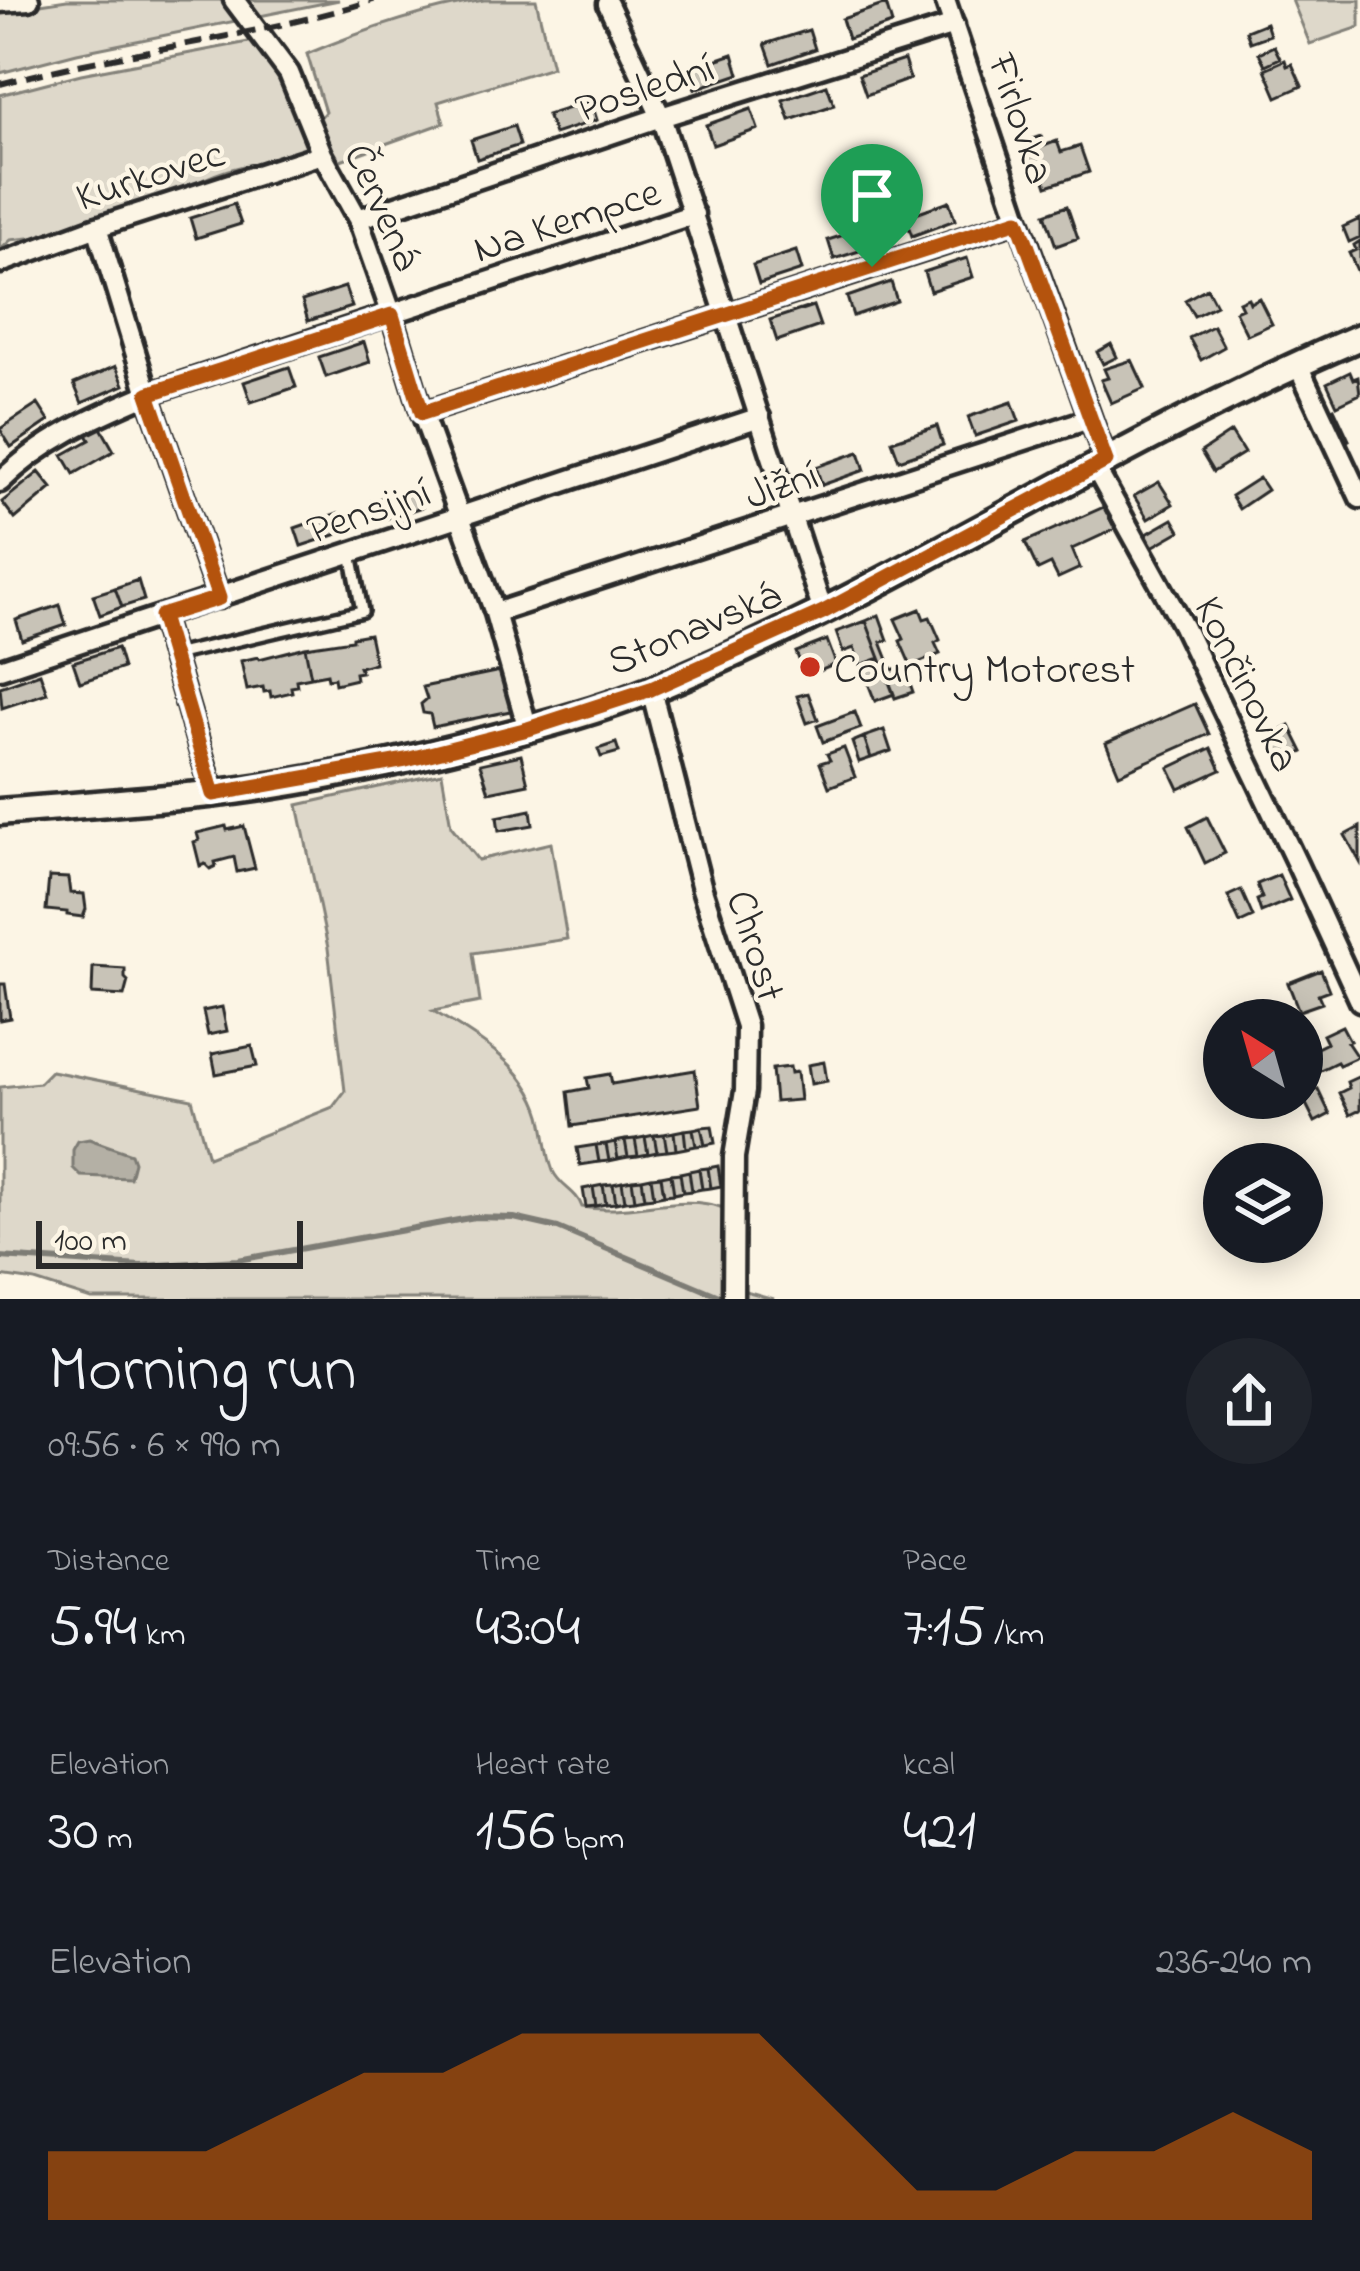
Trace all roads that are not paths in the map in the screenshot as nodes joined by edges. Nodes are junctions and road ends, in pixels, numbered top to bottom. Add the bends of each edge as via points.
1 (29, 0) edge
2 (234, 0) edge
3 (945, 0) edge
4 (0, 2) edge
5 (608, 4) dead end
6 (954, 25) junction
7 (661, 117) junction
8 (322, 154) junction
9 (694, 214) junction
10 (358, 219) junction
11 (1018, 220) junction
12 (97, 226) junction
13 (0, 263) edge
14 (724, 314) junction
15 (392, 315) junction
16 (1360, 337) edge
17 (1298, 363) junction
18 (148, 394) junction
19 (422, 413) junction
20 (760, 417) junction
21 (1089, 419) junction
22 (1100, 464) junction
23 (0, 482) edge
24 (1360, 498) edge
25 (461, 515) junction
26 (793, 517) junction
27 (352, 553) junction
28 (219, 598) junction
29 (823, 612) junction
30 (495, 613) junction
31 (161, 616) junction
32 (173, 656) junction
33 (0, 669) edge
34 (651, 689) junction
35 (528, 729) junction
36 (213, 794) junction
37 (0, 812) edge
38 (1360, 1001) edge
39 (734, 1296) edge

1 - 4 street
2 - 8 street, Červená via 289,73
3 - 6 street, Firlovka
5 - 7 street
6 - 7 street, Poslední
6 - 11 street, Firlovka
7 - 9 street
7 - 10 street, Poslední
8 - 10 street, Červená
8 - 12 street, Kurkovec
9 - 14 street
9 - 15 street, Na Kempce
10 - 15 street, Červená
11 - 14 street
11 - 21 street, Firlovka
12 - 13 street, Kurkovec
12 - 18 street
14 - 19 street
14 - 20 street
15 - 18 street, Na Kempce
15 - 19 street, Červená
16 - 17 main road, Stonavská
17 - 22 main road, Stonavská
17 - 24 street
18 - 23 street, Na Kempce via 84,421
18 - 28 street
19 - 25 street, Červená
20 - 25 street, Pensijní
20 - 26 street
21 - 22 street, Firlovka
21 - 26 street, Jižní
22 - 29 main road, Stonavská
22 - 38 street, Končinovka
25 - 27 street, Pensijní
25 - 30 street, Červená
26 - 29 street
26 - 30 street, Jižní
27 - 28 street, Pensijní
27 - 32 lane via 362,610
28 - 31 street, Pensijní
29 - 34 main road, Stonavská
30 - 35 street, Červená
31 - 32 street
31 - 33 street, Pensijní
32 - 36 street
34 - 35 main road, Stonavská
34 - 39 street, Chrost via 746,1026 734,1157
35 - 36 main road, Stonavská
36 - 37 main road, Stonavská

